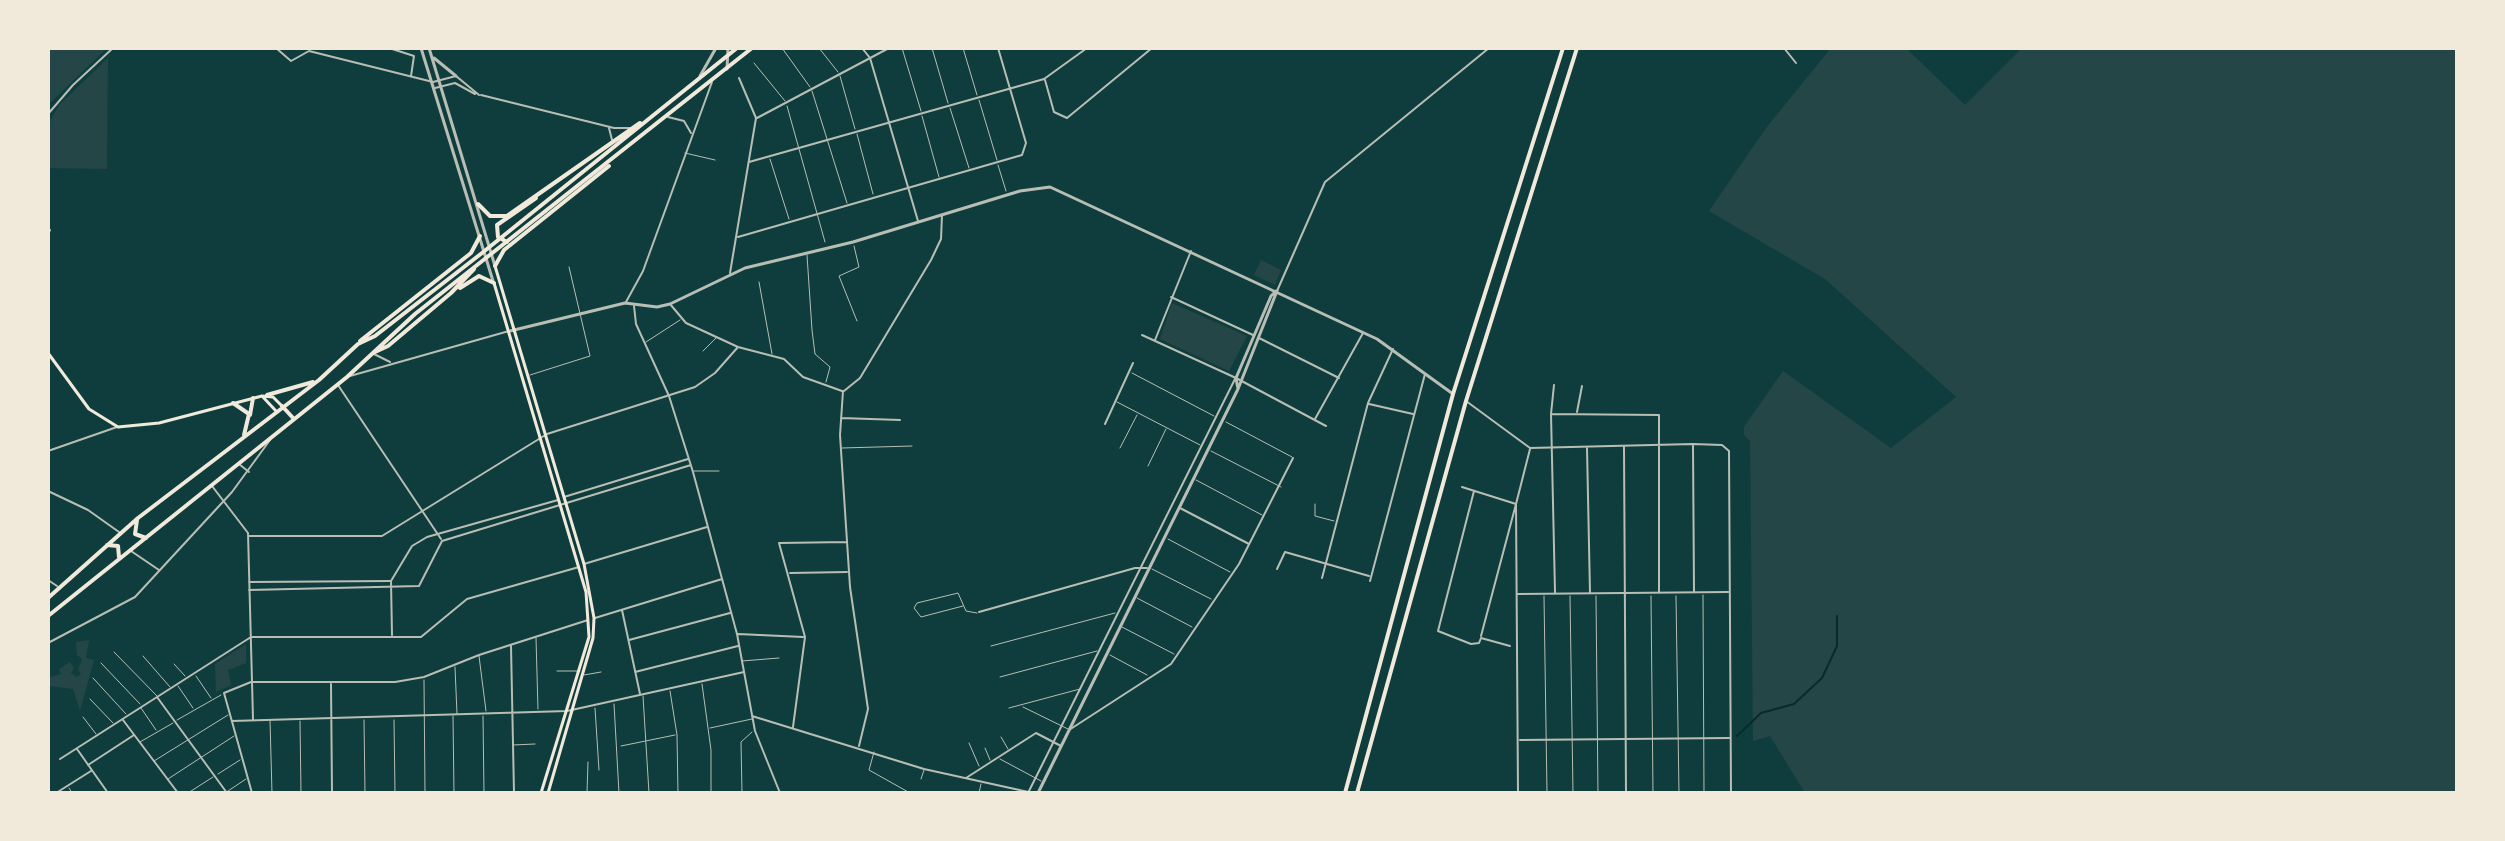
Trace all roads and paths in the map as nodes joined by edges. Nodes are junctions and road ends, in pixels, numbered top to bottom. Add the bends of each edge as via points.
1 (113, 48) edge
2 (276, 48) edge
3 (389, 48) edge
4 (421, 48) edge
5 (429, 48) edge
6 (716, 48) edge
7 (728, 48) edge
8 (737, 48) edge
9 (752, 48) edge
10 (782, 48) edge
11 (819, 48) edge
12 (862, 48) edge
13 (889, 48) edge
14 (902, 48) edge
15 (932, 48) edge
16 (963, 48) edge
17 (998, 48) edge
18 (1087, 48) edge
19 (1152, 48) edge
20 (1489, 48) edge
21 (1563, 48) edge
22 (1577, 48) edge
23 (1784, 48) edge
24 (728, 55) junction
25 (432, 56) junction
26 (870, 58) junction
27 (754, 63) dead end
28 (1796, 63) dead end
29 (727, 69) junction
30 (840, 74) junction
31 (411, 76) junction
32 (456, 76) junction
33 (739, 78) dead end
34 (440, 79) junction
35 (698, 79) junction
36 (713, 79) junction
37 (1044, 79) junction
38 (433, 82) junction
39 (442, 86) junction
40 (435, 88) junction
41 (811, 89) junction
42 (1010, 90) junction
43 (479, 95) junction
44 (978, 98) junction
45 (786, 102) junction
46 (949, 106) junction
47 (48, 114) edge
48 (922, 114) junction
49 (668, 117) junction
50 (756, 118) junction
51 (648, 120) junction
52 (889, 123) junction
53 (635, 126) junction
54 (608, 127) junction
55 (856, 132) junction
56 (646, 134) junction
57 (692, 134) junction
58 (828, 140) junction
59 (611, 144) junction
60 (800, 148) junction
61 (685, 153) junction
62 (769, 156) junction
63 (715, 160) dead end
64 (749, 162) junction
65 (997, 163) junction
66 (970, 170) junction
67 (940, 179) junction
68 (908, 187) junction
69 (547, 188) junction
70 (1007, 194) junction
71 (874, 197) junction
72 (847, 203) junction
73 (478, 204) junction
74 (818, 213) junction
75 (942, 214) junction
76 (918, 221) junction
77 (789, 222) junction
78 (50, 230) edge
79 (48, 235) edge
80 (480, 236) junction
81 (738, 237) junction
82 (520, 239) junction
83 (825, 242) dead end
84 (853, 242) junction
85 (1191, 251) junction
86 (807, 254) junction
87 (461, 261) junction
88 (495, 266) junction
89 (569, 267) dead end
90 (730, 273) junction
91 (759, 282) dead end
92 (494, 283) junction
93 (1277, 291) junction
94 (451, 293) junction
95 (1171, 297) junction
96 (625, 303) junction
97 (670, 304) junction
98 (633, 305) junction
99 (580, 314) junction
100 (680, 320) junction
101 (857, 321) dead end
102 (516, 329) junction
103 (510, 331) junction
104 (1363, 333) junction
105 (1142, 335) dead end
106 (1255, 336) junction
107 (716, 338) junction
108 (1261, 339) junction
109 (1155, 341) junction
110 (646, 342) junction
111 (358, 344) junction
112 (738, 347) junction
113 (1393, 349) junction
114 (703, 351) dead end
115 (48, 353) edge
116 (373, 353) junction
117 (773, 355) junction
118 (391, 362) junction
119 (1133, 363) dead end
120 (1132, 373) junction
121 (1425, 374) junction
122 (526, 376) junction
123 (347, 377) junction
124 (1236, 378) junction
125 (1339, 378) junction
126 (319, 380) junction
127 (1241, 381) junction
128 (338, 384) junction
129 (825, 384) junction
130 (1554, 385) dead end
131 (1582, 386) dead end
132 (1238, 389) junction
133 (843, 391) junction
134 (1453, 394) junction
135 (264, 396) junction
136 (669, 396) junction
137 (253, 398) junction
138 (1466, 401) junction
139 (1117, 402) junction
140 (233, 403) junction
141 (1368, 403) junction
142 (282, 406) junction
143 (276, 411) junction
144 (1138, 413) junction
145 (1415, 414) junction
146 (1551, 414) junction
147 (1577, 414) junction
148 (249, 417) junction
149 (1216, 417) junction
150 (840, 418) junction
151 (294, 419) junction
152 (900, 420) dead end
153 (1223, 420) junction
154 (1315, 420) junction
155 (1105, 424) dead end
156 (1326, 426) dead end
157 (118, 427) junction
158 (1166, 428) junction
159 (547, 434) junction
160 (273, 436) junction
161 (542, 437) junction
162 (241, 439) junction
163 (1693, 444) junction
164 (1660, 445) junction
165 (912, 446) dead end
166 (1202, 446) junction
167 (1624, 446) junction
168 (1552, 447) junction
169 (1587, 447) junction
170 (840, 448) junction
171 (1120, 448) dead end
172 (1530, 448) junction
173 (1208, 450) junction
174 (48, 451) edge
175 (1293, 458) joint
176 (689, 459) junction
177 (238, 463) junction
178 (691, 465) junction
179 (1148, 466) dead end
180 (719, 471) dead end
181 (249, 472) junction
182 (693, 472) junction
183 (1193, 479) junction
184 (211, 484) junction
185 (1281, 487) junction
186 (1462, 487) dead end
187 (48, 491) edge
188 (1474, 491) junction
189 (562, 498) junction
190 (222, 501) junction
191 (1315, 504) dead end
192 (1516, 504) junction
193 (564, 505) junction
194 (1179, 508) junction
195 (421, 510) junction
196 (1264, 516) junction
197 (138, 518) junction
198 (1336, 522) junction
199 (708, 527) junction
200 (120, 532) junction
201 (438, 535) junction
202 (248, 536) junction
203 (1165, 537) junction
204 (146, 538) junction
205 (442, 541) junction
206 (847, 542) junction
207 (1250, 544) junction
208 (105, 546) junction
209 (130, 551) junction
210 (118, 560) junction
211 (1326, 563) junction
212 (582, 565) junction
213 (1141, 566) junction
214 (1149, 568) junction
215 (1277, 569) dead end
216 (160, 570) junction
217 (849, 572) junction
218 (788, 573) junction
219 (1233, 573) junction
220 (1322, 578) dead end
221 (723, 579) junction
222 (48, 580) edge
223 (391, 581) junction
224 (249, 582) junction
225 (59, 588) junction
226 (392, 588) junction
227 (249, 590) junction
228 (1728, 592) junction
229 (1570, 593) junction
230 (1590, 593) junction
231 (1596, 593) junction
232 (1624, 593) junction
233 (1651, 593) junction
234 (1659, 593) junction
235 (1676, 593) junction
236 (1694, 593) junction
237 (1703, 593) junction
238 (1517, 594) junction
239 (1544, 594) junction
240 (1555, 594) junction
241 (1135, 597) junction
242 (48, 598) edge
243 (1214, 601) junction
244 (963, 606) junction
245 (622, 609) junction
246 (979, 612) joint
247 (1119, 612) junction
248 (731, 613) junction
249 (1127, 614) junction
250 (48, 616) edge
251 (591, 619) junction
252 (1121, 626) junction
253 (1195, 628) junction
254 (737, 634) junction
255 (392, 636) junction
256 (251, 637) junction
257 (536, 637) junction
258 (805, 637) junction
259 (1481, 638) junction
260 (629, 640) junction
261 (48, 642) edge
262 (511, 645) junction
263 (740, 646) junction
264 (991, 646) dead end
265 (1510, 646) dead end
266 (1099, 651) junction
267 (114, 652) dead end
268 (1107, 654) junction
269 (479, 655) junction
270 (1177, 655) junction
271 (143, 656) dead end
272 (779, 658) dead end
273 (742, 661) junction
274 (101, 663) dead end
275 (174, 664) dead end
276 (455, 665) junction
277 (557, 671) dead end
278 (601, 672) dead end
279 (635, 672) junction
280 (744, 672) junction
281 (194, 673) junction
282 (580, 675) junction
283 (424, 677) junction
284 (1000, 677) dead end
285 (1151, 677) junction
286 (93, 678) dead end
287 (187, 678) junction
288 (701, 681) junction
289 (251, 682) junction
290 (331, 683) junction
291 (177, 684) junction
292 (1081, 687) junction
293 (171, 688) junction
294 (669, 688) junction
295 (1089, 690) junction
296 (224, 693) junction
297 (642, 694) junction
298 (157, 697) junction
299 (90, 699) dead end
300 (213, 700) junction
301 (614, 701) junction
302 (1022, 704) junction
303 (595, 705) junction
304 (141, 707) junction
305 (1009, 708) dead end
306 (195, 710) junction
307 (573, 710) junction
308 (567, 711) junction
309 (538, 712) junction
310 (513, 713) junction
311 (230, 714) junction
312 (455, 714) junction
313 (485, 714) junction
314 (424, 715) junction
315 (127, 716) junction
316 (394, 716) junction
317 (83, 717) dead end
318 (364, 717) junction
319 (751, 717) junction
320 (331, 718) junction
321 (123, 719) junction
322 (300, 719) junction
323 (253, 720) junction
324 (270, 720) junction
325 (175, 721) junction
326 (232, 721) junction
327 (114, 724) junction
328 (1062, 726) junction
329 (708, 728) junction
330 (792, 728) junction
331 (1069, 730) junction
332 (755, 731) junction
333 (157, 732) junction
334 (134, 734) junction
335 (236, 734) junction
336 (97, 735) junction
337 (677, 735) junction
338 (1001, 737) dead end
339 (1730, 738) junction
340 (188, 739) junction
341 (1652, 739) junction
342 (1679, 739) junction
343 (1704, 739) junction
344 (1517, 740) junction
345 (1573, 740) junction
346 (1598, 740) junction
347 (1625, 740) junction
348 (648, 741) junction
349 (1054, 741) junction
350 (1547, 741) junction
351 (140, 742) junction
352 (969, 743) dead end
353 (535, 744) dead end
354 (513, 745) junction
355 (859, 746) junction
356 (1061, 746) junction
357 (618, 747) junction
358 (76, 748) junction
359 (985, 748) dead end
360 (1009, 750) junction
361 (874, 752) junction
362 (201, 757) junction
363 (242, 758) junction
364 (997, 758) junction
365 (60, 759) dead end
366 (154, 761) junction
367 (588, 762) dead end
368 (991, 762) junction
369 (88, 765) junction
370 (924, 769) junction
371 (599, 770) dead end
372 (980, 770) junction
373 (92, 771) junction
374 (215, 776) junction
375 (248, 778) junction
376 (168, 779) junction
377 (921, 779) dead end
378 (965, 779) junction
379 (1035, 779) junction
380 (982, 782) junction
381 (1043, 783) junction
382 (997, 785) junction
383 (67, 786) junction
384 (177, 791) edge
385 (56, 793) edge
386 (72, 793) edge
387 (108, 793) edge
388 (170, 793) edge
389 (188, 793) edge
390 (226, 793) edge
391 (252, 793) edge
392 (272, 793) edge
393 (301, 793) edge
394 (332, 793) edge
395 (365, 793) edge
396 (395, 793) edge
397 (425, 793) edge
398 (454, 793) edge
399 (484, 793) edge
400 (514, 793) edge
401 (541, 793) edge
402 (548, 793) edge
403 (587, 793) edge
404 (619, 793) edge
405 (649, 793) edge
406 (678, 793) edge
407 (711, 793) edge
408 (742, 793) edge
409 (780, 793) edge
410 (910, 793) edge
411 (979, 793) edge
412 (995, 793) edge
413 (1032, 793) edge
414 (1345, 793) edge
415 (1357, 793) edge
416 (1518, 793) edge
417 (1547, 793) edge
418 (1573, 793) edge
419 (1598, 793) edge
420 (1626, 793) edge
421 (1653, 793) edge
422 (1679, 793) edge
423 (1704, 793) edge
424 (1731, 793) edge

1 - 47 street
2 - 31 street via 287,60 309,51
3 - 31 street via 414,56
4 - 38 street
5 - 25 street
6 - 35 street
7 - 24 street
8 - 24 main road
9 - 29 main road
10 - 41 lane
11 - 30 lane
12 - 26 street
13 - 26 street
14 - 48 lane
15 - 46 lane
16 - 44 lane
17 - 42 street
18 - 37 street
19 - 37 street via 1071,115 1058,117
20 - 93 street via 1325,182
21 - 134 main road
22 - 138 main road
23 - 28 street
24 - 29 street
24 - 35 main road
25 - 32 street
25 - 34 street
26 - 30 street
26 - 52 street
27 - 45 lane
29 - 36 main road
30 - 41 street
30 - 55 lane
31 - 38 street
32 - 34 street
32 - 43 street
33 - 50 street
34 - 38 street
34 - 39 street
35 - 51 main road
36 - 49 main road
36 - 57 street
37 - 42 street
38 - 40 street
39 - 40 street
39 - 43 street via 455,83
39 - 73 street
40 - 80 street
41 - 45 street
41 - 58 lane
42 - 44 street
42 - 65 street via 1025,148 1022,155
43 - 54 street
44 - 46 street
44 - 65 lane
45 - 50 street
45 - 60 lane
46 - 48 street
46 - 66 lane
48 - 52 street
48 - 67 lane
49 - 56 main road
49 - 57 street via 686,122
50 - 64 street
51 - 53 main road
51 - 111 main road via 410,309
52 - 55 street
52 - 68 street
53 - 54 street
53 - 59 main road
54 - 59 street
55 - 58 street
55 - 71 lane
56 - 82 main road
56 - 116 main road via 415,314
57 - 61 street
58 - 60 street
58 - 72 lane
59 - 69 main road
60 - 62 street
60 - 74 lane
61 - 63 lane
61 - 96 street via 640,278
62 - 64 street
62 - 77 lane
64 - 81 street
65 - 66 street
65 - 70 lane
66 - 67 street
67 - 68 street
68 - 71 street
68 - 76 street
69 - 73 main road via 503,217 487,215
69 - 82 main road via 497,225 503,241
70 - 75 street
70 - 85 street via 1059,188
71 - 72 street
72 - 74 street
73 - 88 street
74 - 77 street
74 - 83 lane
75 - 76 street
75 - 133 street via 941,239 931,260 860,378
76 - 84 street
77 - 81 street
78 - 79 street
80 - 87 main road
80 - 92 street
81 - 90 street
82 - 88 main road via 500,254
84 - 86 street
84 - 101 lane via 860,265 839,276
85 - 93 street
85 - 95 street
86 - 90 street
86 - 129 lane via 815,354 830,367
87 - 94 main road via 472,263 474,272
87 - 111 main road
88 - 102 main road
89 - 99 lane
90 - 97 street
91 - 117 lane
92 - 94 main road via 479,276
92 - 103 main road
93 - 104 street
93 - 106 street
93 - 108 street
94 - 116 main road
95 - 106 street
95 - 109 street
96 - 98 street
96 - 99 street
97 - 98 street
97 - 100 street
98 - 110 street
99 - 102 street
99 - 122 lane via 589,358
100 - 107 street
100 - 110 lane
102 - 103 street
102 - 122 main road
103 - 118 street
103 - 122 main road
104 - 113 street
104 - 125 street
105 - 109 street
106 - 108 street
106 - 124 street
107 - 112 street
107 - 114 lane
108 - 125 street
108 - 127 street
109 - 124 street
110 - 136 street
111 - 126 main road
112 - 117 street
112 - 136 street via 706,381
113 - 121 street
113 - 141 street
115 - 157 main road via 89,409
116 - 118 street
116 - 123 main road
117 - 129 street via 803,377
118 - 123 street
119 - 120 street
120 - 139 street
120 - 149 lane
121 - 134 street
121 - 145 street
122 - 159 main road
122 - 161 main road
123 - 128 main road
124 - 127 street
124 - 132 street
124 - 149 street
125 - 154 street
126 - 135 main road
126 - 142 main road
127 - 132 street
127 - 154 street
128 - 151 main road
128 - 195 street
129 - 133 street
130 - 146 street
131 - 147 street
132 - 153 street
133 - 150 street
134 - 414 main road
135 - 137 main road
135 - 142 main road
135 - 143 main road
136 - 159 street
136 - 176 street
137 - 140 main road
137 - 148 main road
138 - 172 street
138 - 415 main road
139 - 144 lane
139 - 155 street
140 - 148 main road via 244,407
140 - 157 main road via 159,423
141 - 145 street
141 - 198 street
142 - 143 main road
142 - 151 main road
143 - 162 main road
144 - 158 lane
144 - 171 lane
145 - 211 street via 1371,579
146 - 147 street
146 - 168 street
147 - 164 street via 1657,412
148 - 162 main road
149 - 153 lane
149 - 166 street
150 - 152 street
150 - 170 street
151 - 160 main road
153 - 173 street
153 - 175 lane
154 - 156 street
157 - 174 street
158 - 166 lane
158 - 179 lane
159 - 161 street
159 - 189 main road
160 - 177 main road
160 - 181 street
161 - 189 main road
161 - 195 street
162 - 197 main road
163 - 164 street
163 - 228 street via 1722,445 1729,451
163 - 236 street
164 - 167 street
164 - 234 street
165 - 170 lane
166 - 173 lane
166 - 213 street
167 - 169 street
167 - 232 street
168 - 169 street
168 - 172 street
168 - 240 street
169 - 230 street
170 - 206 street
172 - 192 street
173 - 183 street
173 - 185 lane
175 - 185 street
176 - 178 street
176 - 189 street
177 - 181 street
177 - 184 main road
178 - 182 street
178 - 193 street
180 - 182 lane
181 - 190 street
182 - 199 street
183 - 194 street
183 - 196 lane
184 - 190 street
184 - 204 main road
185 - 196 street
186 - 188 street
187 - 200 street
188 - 192 street
188 - 259 street via 1438,628 1439,634 1471,644
189 - 193 main road
189 - 201 street
190 - 202 street
190 - 216 street
191 - 198 lane via 1315,516
192 - 238 street
192 - 259 street
193 - 205 street
193 - 212 main road
194 - 203 street
194 - 207 street
195 - 201 street
195 - 202 street via 376,538
196 - 207 street
197 - 200 main road
197 - 204 main road via 135,534
198 - 211 street
199 - 212 street
199 - 221 street
200 - 208 main road
201 - 205 street
201 - 223 street via 406,550
202 - 224 street
203 - 214 street
203 - 219 lane
204 - 209 main road
205 - 226 street via 422,583
206 - 217 street
206 - 218 street via 780,542
207 - 219 street
208 - 210 main road via 118,546
208 - 225 main road
209 - 210 main road
209 - 216 street
210 - 250 main road
211 - 215 street via 1285,552
211 - 220 street
212 - 251 main road
212 - 255 street via 467,599 421,637
213 - 214 street
213 - 246 street
213 - 247 street
214 - 241 street
214 - 243 lane
216 - 261 street via 123,605
217 - 218 street
217 - 355 street via 868,709
218 - 258 street
219 - 243 street
221 - 245 street
221 - 248 street
222 - 225 street
223 - 224 street
223 - 226 street
224 - 227 street
225 - 242 main road
226 - 227 street
226 - 255 street
227 - 256 street
228 - 237 street
228 - 339 street
229 - 230 street
229 - 240 street
229 - 345 lane
230 - 231 street
231 - 232 street
231 - 346 lane
232 - 233 street
232 - 347 street
233 - 234 street
233 - 341 lane
234 - 235 street
235 - 236 street
235 - 342 lane
236 - 237 street
237 - 343 lane
238 - 239 street
238 - 344 street
239 - 240 street
239 - 350 lane
241 - 249 street
241 - 253 lane
243 - 253 street
244 - 244 lane via 921,617 914,608 956,593
244 - 246 lane via 968,614
245 - 251 street
245 - 260 street
247 - 249 lane
247 - 264 lane
247 - 266 street
248 - 254 street
248 - 260 street
249 - 252 street
251 - 257 street
251 - 282 main road
252 - 268 street
252 - 270 lane
253 - 270 street
254 - 258 street
254 - 263 street
255 - 256 street
256 - 281 street
256 - 289 street
257 - 262 street
257 - 309 lane
258 - 330 street
259 - 265 street
260 - 279 street
262 - 269 street
262 - 310 street
263 - 273 street
263 - 279 street
266 - 268 lane
266 - 284 lane
266 - 292 street
267 - 298 lane
268 - 285 lane
268 - 295 street
269 - 276 street
269 - 313 lane
270 - 285 street
271 - 293 lane
272 - 273 lane
273 - 280 street
274 - 304 lane
275 - 287 lane
276 - 283 street
276 - 312 lane
277 - 282 lane
278 - 282 lane
279 - 297 street
280 - 288 street
280 - 319 street
281 - 287 street
281 - 300 lane
282 - 307 main road
282 - 308 main road
283 - 290 street
283 - 314 lane
285 - 331 street
286 - 315 lane
287 - 291 street
288 - 294 street
288 - 329 lane
289 - 290 street
289 - 296 street
289 - 323 street
290 - 320 street
291 - 293 street
291 - 306 lane
292 - 295 lane
292 - 302 lane
292 - 328 street
293 - 298 street
294 - 297 street
294 - 337 lane
295 - 331 street
296 - 300 lane
296 - 311 street
297 - 301 street
297 - 348 lane
298 - 304 street
298 - 325 street
299 - 327 lane
300 - 306 lane
301 - 303 street
301 - 357 lane
302 - 305 lane
302 - 328 lane
303 - 307 street
303 - 371 lane
304 - 315 street
304 - 333 lane
306 - 325 lane
307 - 308 street
307 - 402 main road
308 - 309 street
308 - 401 main road
309 - 310 street
310 - 313 street
310 - 354 street
311 - 326 street
311 - 340 lane
312 - 313 street
312 - 314 street
312 - 398 lane
313 - 399 lane
314 - 316 street
314 - 397 lane
315 - 321 street
316 - 318 street
316 - 396 lane
317 - 336 lane
318 - 320 street
318 - 395 lane
319 - 329 lane
319 - 330 street
319 - 332 street
320 - 322 street
320 - 394 street
321 - 327 street
321 - 334 street
322 - 324 street
322 - 393 lane
323 - 324 street
323 - 326 street
324 - 392 lane
325 - 333 lane
325 - 340 street
326 - 335 street
327 - 336 street
328 - 331 lane
328 - 349 street
329 - 407 lane
330 - 355 street
331 - 356 street
332 - 408 lane via 741,742
332 - 409 street
333 - 351 lane
334 - 351 street
334 - 369 street
335 - 362 lane
335 - 363 street
336 - 358 street
337 - 348 lane
337 - 406 lane
338 - 360 lane
339 - 343 street
339 - 424 street
340 - 362 street
340 - 366 lane
341 - 342 street
341 - 347 street
341 - 421 lane
342 - 343 street
342 - 422 lane
343 - 423 lane
344 - 350 street
344 - 416 street
345 - 346 street
345 - 350 street
345 - 418 lane
346 - 347 street
346 - 419 lane
347 - 420 street
348 - 357 lane
348 - 405 lane
349 - 356 street
349 - 360 street via 1036,733
349 - 379 street
350 - 417 lane
351 - 366 street
352 - 372 lane
353 - 354 lane
354 - 400 street
355 - 361 street
356 - 381 street
357 - 404 lane
358 - 365 street
358 - 369 street
359 - 368 lane
360 - 364 street
361 - 370 street
361 - 410 lane via 869,770
362 - 374 street
362 - 376 lane
363 - 374 lane
363 - 375 street
364 - 368 street
364 - 379 lane
366 - 376 street
367 - 403 lane
368 - 372 street
369 - 373 street
370 - 377 lane
370 - 378 street
372 - 378 street
373 - 383 street
373 - 387 street
374 - 389 lane
374 - 390 street
375 - 390 lane
375 - 391 street
376 - 384 street
378 - 380 street
379 - 381 lane
379 - 413 street
380 - 382 street
380 - 411 lane
381 - 413 street
382 - 412 lane
382 - 413 street
383 - 385 street
383 - 386 lane
384 - 388 lane

